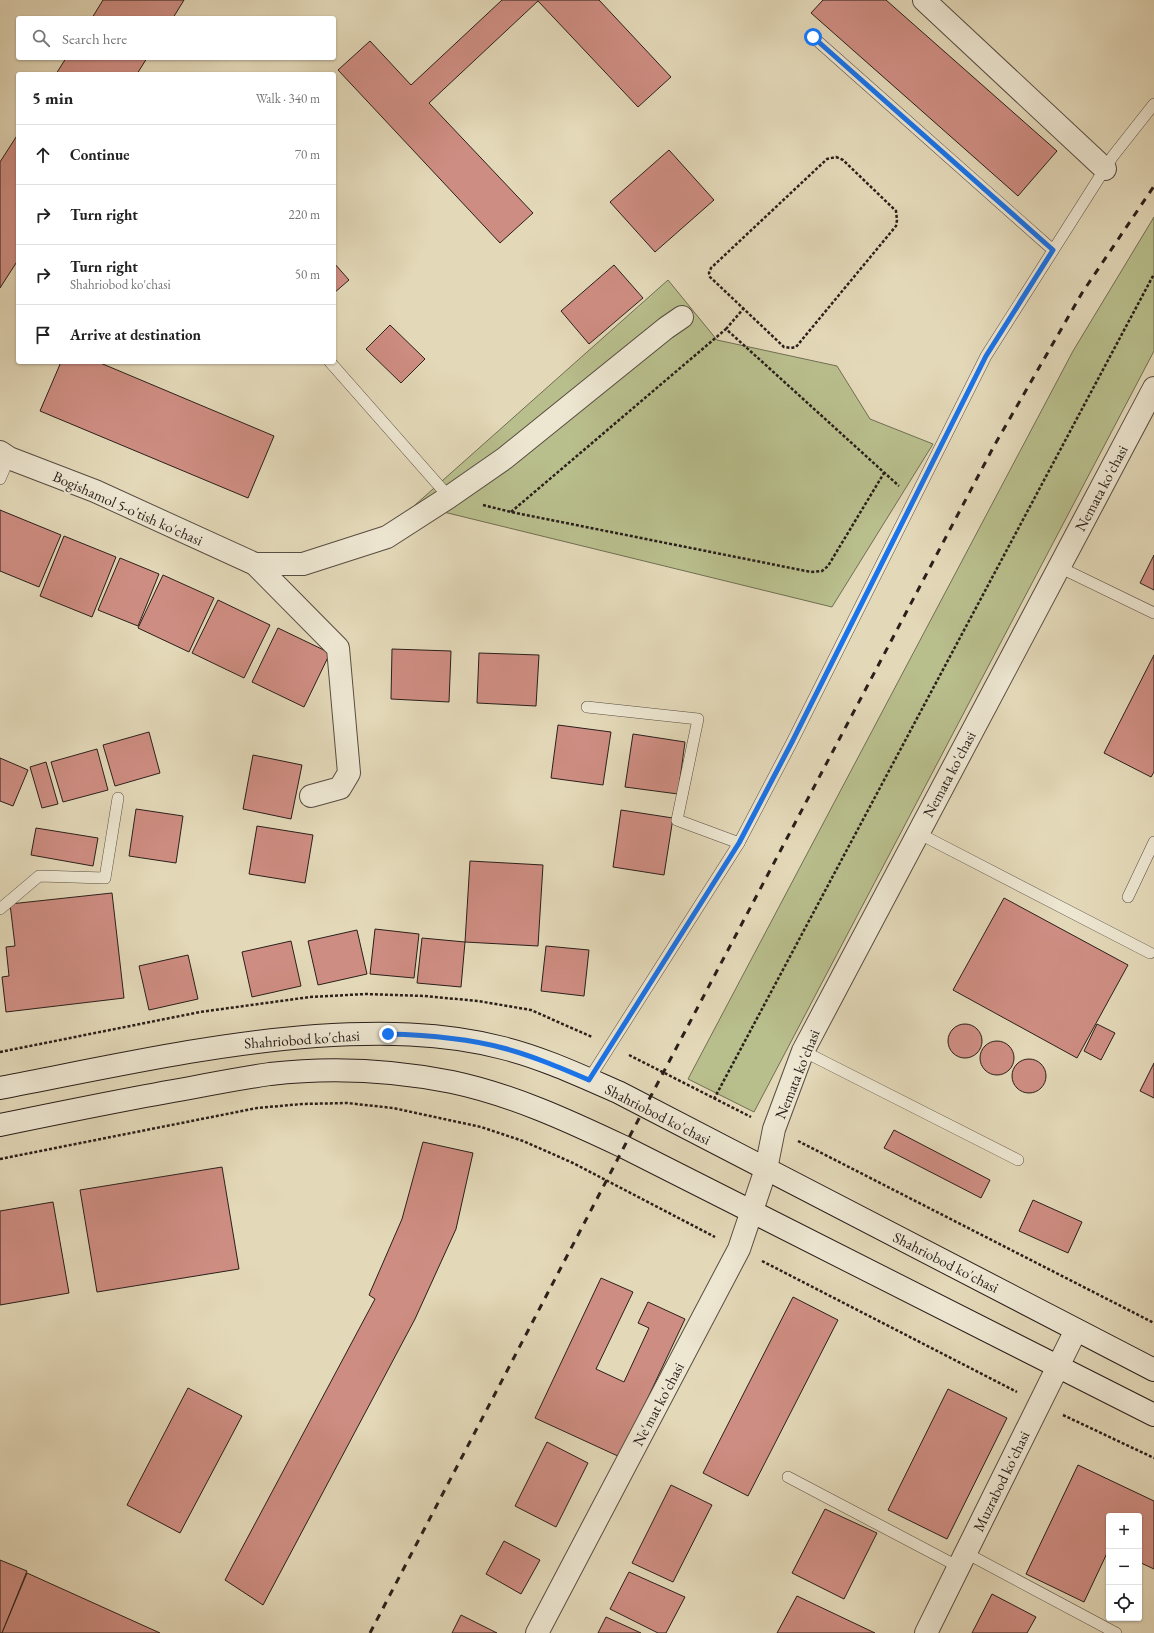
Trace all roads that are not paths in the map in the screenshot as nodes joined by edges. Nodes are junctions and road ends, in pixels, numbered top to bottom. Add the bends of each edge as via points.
1 (924, 0) edge
2 (813, 37) dead end
3 (1154, 104) edge
4 (1105, 169) junction
5 (1053, 250) junction
6 (682, 317) dead end
7 (332, 364) edge
8 (1154, 388) edge
9 (5, 455) edge
10 (0, 479) edge
11 (449, 497) junction
12 (255, 564) junction
13 (1059, 567) junction
14 (1154, 613) edge
15 (587, 707) dead end
16 (311, 796) dead end
17 (118, 798) dead end
18 (918, 834) junction
19 (1154, 842) edge
20 (739, 843) junction
21 (1128, 897) dead end
22 (0, 909) edge
23 (1150, 953) dead end
24 (803, 1051) junction
25 (589, 1080) junction
26 (0, 1088) edge
27 (0, 1125) edge
28 (1018, 1160) dead end
29 (766, 1169) junction
30 (753, 1212) junction
31 (1076, 1330) junction
32 (1058, 1366) junction
33 (1154, 1370) edge
34 (1154, 1415) edge
35 (788, 1477) dead end
36 (963, 1560) junction
37 (537, 1633) edge
38 (926, 1633) edge
39 (1116, 1633) edge

1 - 4 street
2 - 5 lane
3 - 4 lane
4 - 5 lane
5 - 20 lane via 986,356
6 - 11 street via 505,458
7 - 11 lane
8 - 13 street, Nemata ko'chasi
9 - 10 lane
9 - 12 street, Bogishamol 5-o'tish ko'chasi via 95,492
11 - 12 street via 387,537 303,564
12 - 16 street via 338,648 349,773 340,788
13 - 14 lane
13 - 18 street, Nemata ko'chasi
15 - 20 lane via 698,719 677,820
17 - 22 lane via 105,878 38,876
18 - 23 lane
18 - 24 street, Nemata ko'chasi
19 - 21 lane
20 - 25 lane
24 - 28 lane
24 - 29 street, Nemata ko'chasi via 774,1129
25 - 26 street, Shahriobod ko'chasi via 502,1047 431,1036 358,1034 220,1046
25 - 29 street, Shahriobod ko'chasi via 618,1092
27 - 30 street via 152,1094 268,1075 328,1070 389,1072 459,1084 498,1094 539,1109 624,1147
29 - 30 street, Ne'mat ko'chasi
29 - 31 street, Shahriobod ko'chasi
30 - 32 street
30 - 37 street, Ne'mat ko'chasi via 740,1249
31 - 32 street, Muzrabod ko'chasi
31 - 33 street, Shahriobod ko'chasi
32 - 34 street
32 - 36 street, Muzrabod ko'chasi
35 - 36 lane
36 - 38 street, Muzrabod ko'chasi
36 - 39 lane

